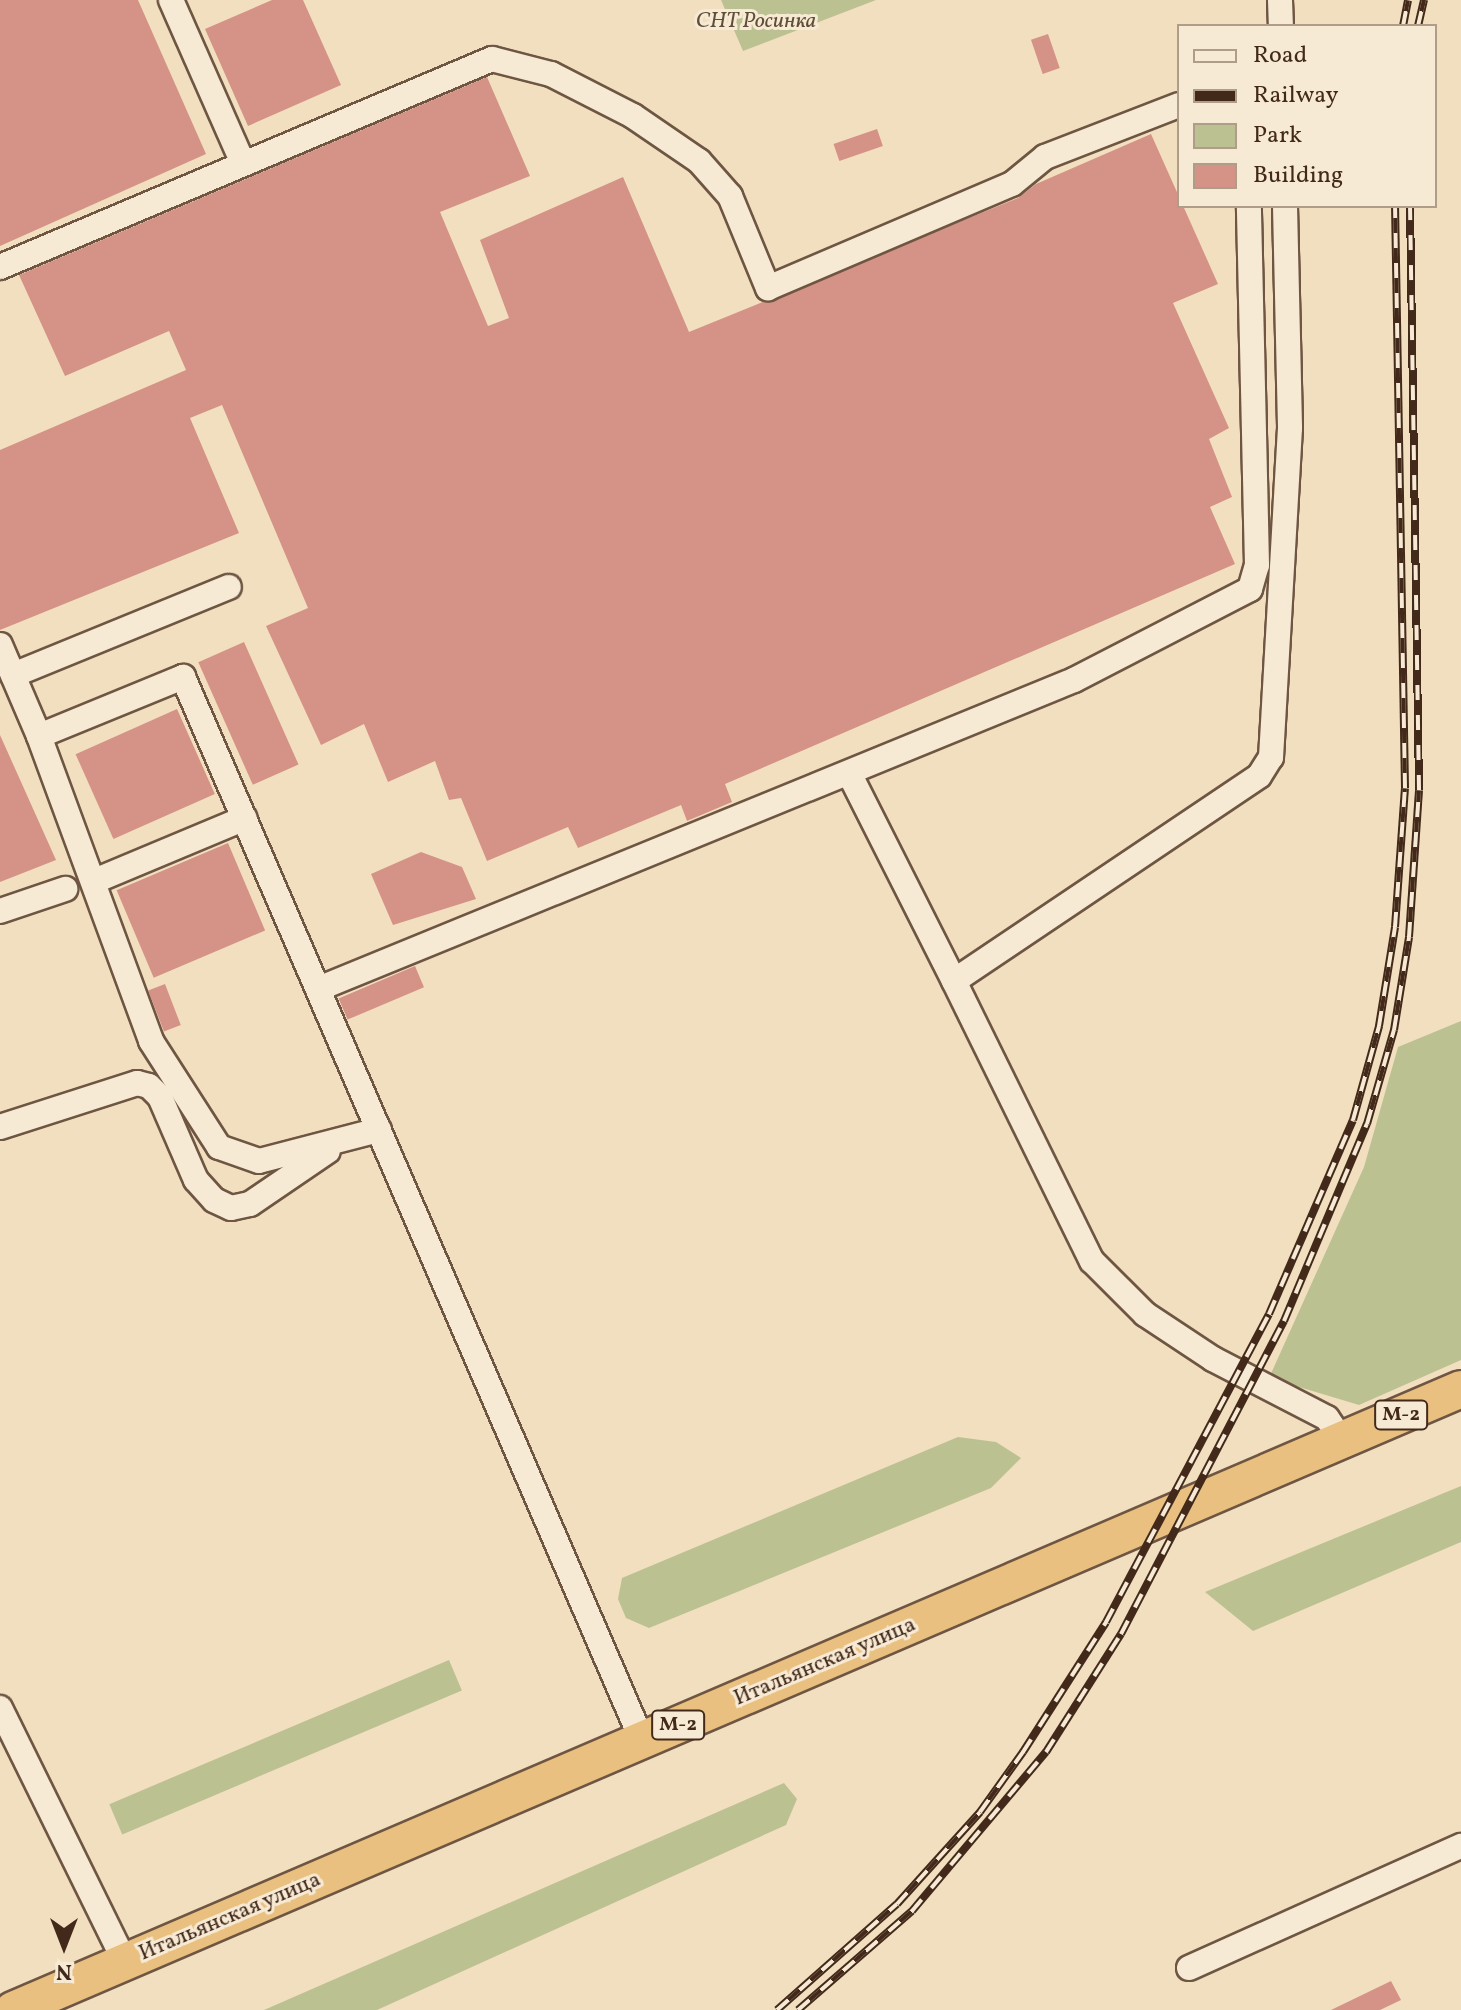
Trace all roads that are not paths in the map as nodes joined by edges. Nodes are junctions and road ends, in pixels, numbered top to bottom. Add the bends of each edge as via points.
1 (171, 0) edge
2 (1280, 0) edge
3 (1281, 24) edge
4 (1177, 106) edge
5 (243, 163) junction
6 (1249, 208) edge
7 (1285, 208) edge
8 (0, 267) edge
9 (229, 587) dead end
10 (0, 645) edge
11 (13, 675) junction
12 (39, 736) junction
13 (849, 773) junction
14 (245, 818) junction
15 (97, 880) junction
16 (65, 889) dead end
17 (0, 911) edge
18 (954, 981) junction
19 (318, 989) junction
20 (0, 1127) edge
21 (379, 1130) junction
22 (343, 1141) junction
23 (1461, 1389) edge
24 (1342, 1440) junction
25 (0, 1708) edge
26 (642, 1740) junction
27 (1461, 1846) edge
28 (125, 1962) junction
29 (1189, 1968) dead end
30 (13, 2010) edge

1 - 5 street
2 - 3 street
4 - 5 street via 1045,157 1012,184 768,288 730,196 699,161 633,116 510,60 469,66
5 - 8 street
6 - 13 street via 1257,565 1250,589 1074,680
7 - 18 street via 1290,428 1271,757 1259,776
9 - 11 street
10 - 11 street
11 - 12 street
12 - 14 street via 183,677
12 - 15 street
13 - 18 street
13 - 19 street
14 - 15 street
14 - 19 street
15 - 22 street via 151,1041 219,1147 259,1161
16 - 17 street
18 - 24 street via 1092,1261 1145,1314 1213,1359 1327,1418
19 - 21 street
20 - 22 street via 137,1083 149,1086 160,1097 196,1180 214,1200 231,1208 250,1204
21 - 22 street
21 - 26 street
23 - 24 highway, Итальянская улица / М-2
24 - 26 highway, Итальянская улица / М-2
25 - 28 street
26 - 28 highway, Итальянская улица / М-2
27 - 29 street
28 - 30 highway, Итальянская улица / М-2

